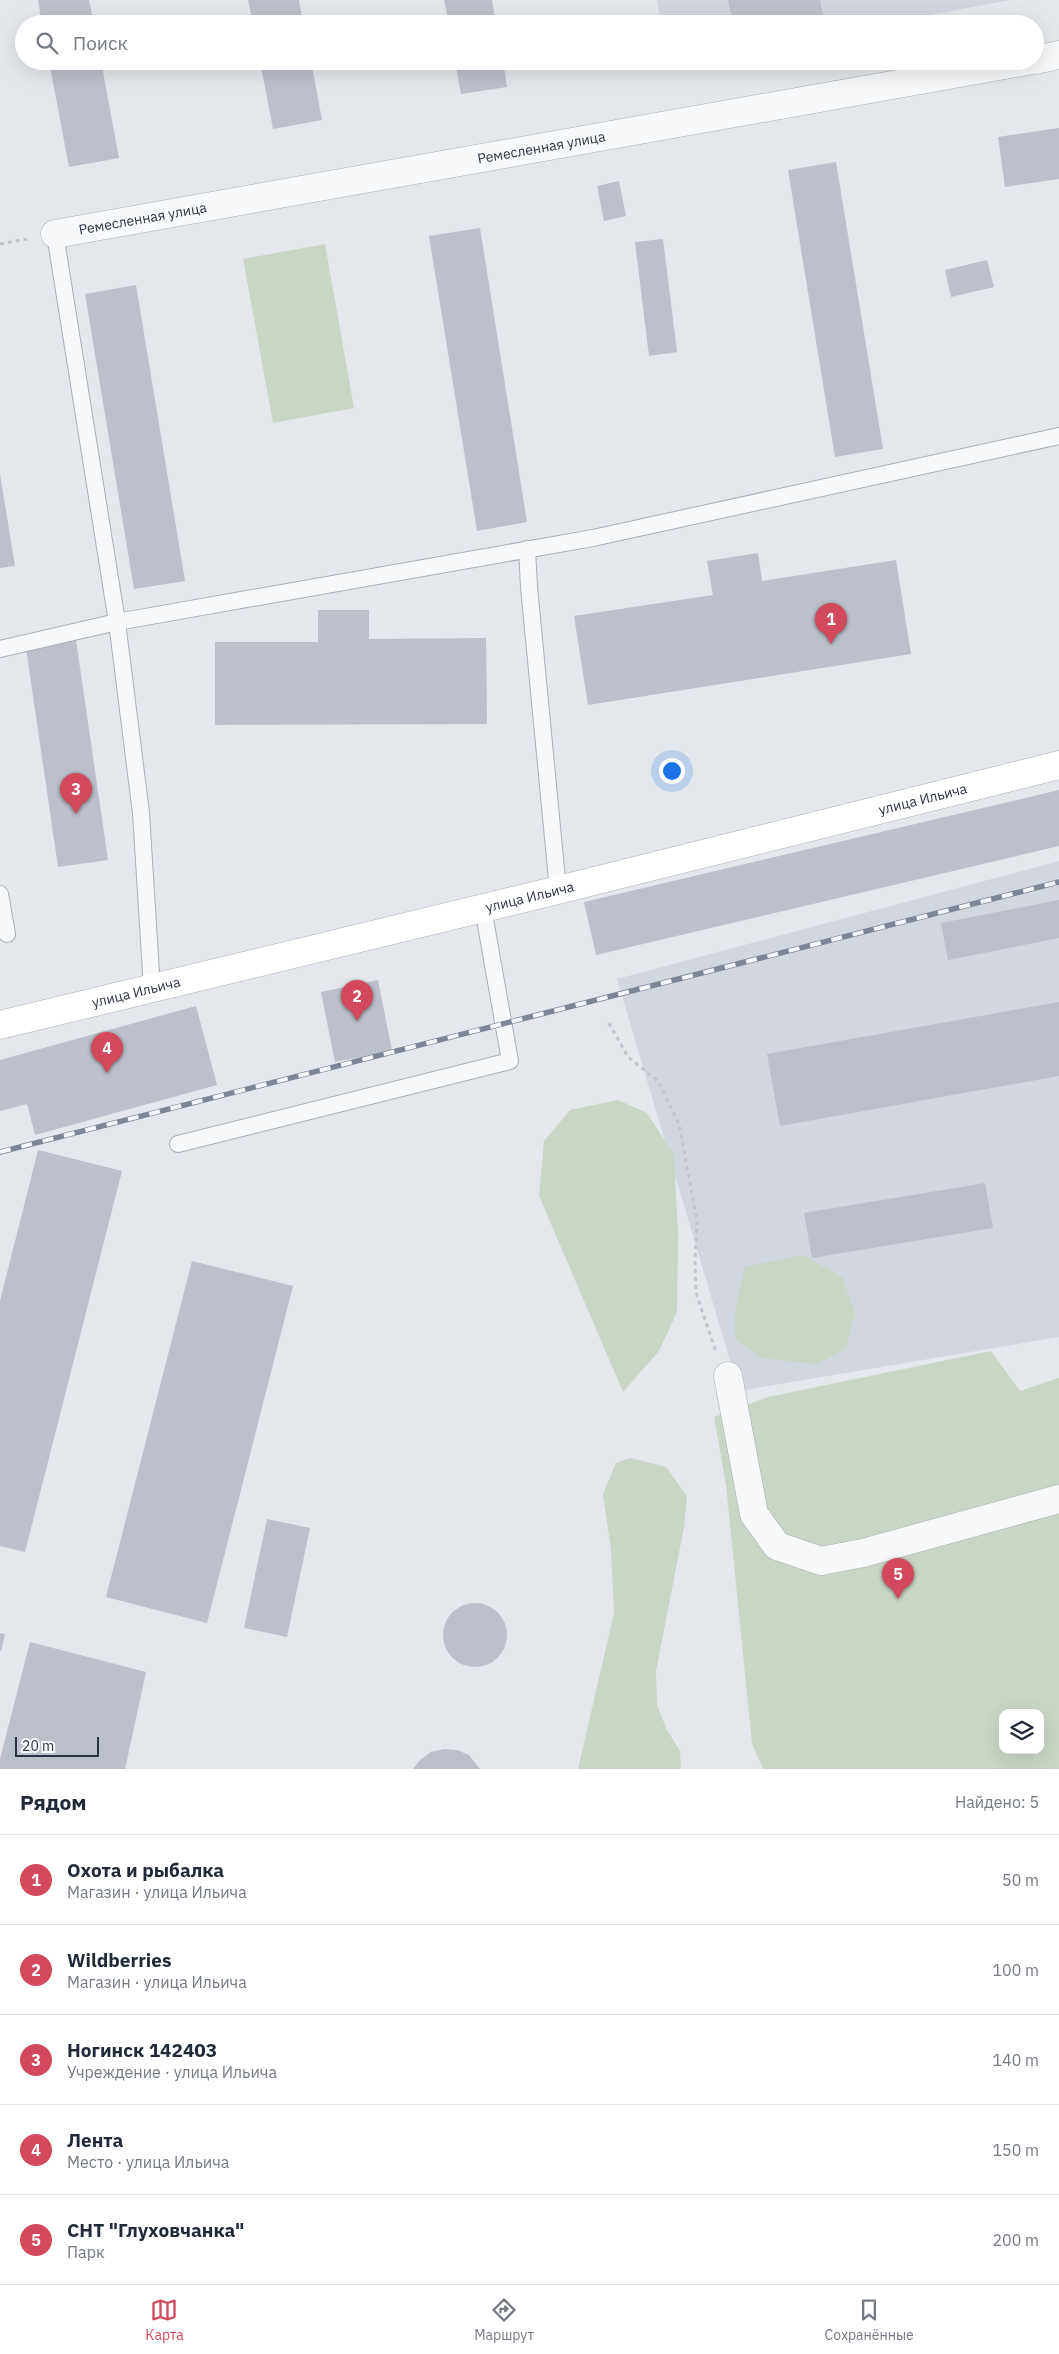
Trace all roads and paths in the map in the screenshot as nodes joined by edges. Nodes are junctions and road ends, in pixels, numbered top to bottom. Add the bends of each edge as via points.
1 (1059, 56) edge
2 (1044, 58) edge
3 (975, 70) edge
4 (55, 234) joint
5 (1059, 436) edge
6 (527, 550) junction
7 (117, 622) junction
8 (0, 649) edge
9 (1059, 765) edge
10 (558, 890) junction
11 (0, 894) edge
12 (484, 908) junction
13 (6, 934) dead end
14 (152, 989) junction
15 (609, 1023) dead end
16 (0, 1025) edge
17 (178, 1144) dead end
18 (728, 1376) joint
19 (1059, 1499) edge

1 - 2 street
3 - 4 street, Ремесленная улица
4 - 7 lane
5 - 6 lane
6 - 7 lane
6 - 10 lane
7 - 8 lane
7 - 14 lane via 141,813
9 - 10 main road, улица Ильича
10 - 12 main road, улица Ильича
11 - 13 lane
12 - 14 main road, улица Ильича
12 - 17 lane via 510,1061
14 - 16 main road, улица Ильича
15 - 18 path via 628,1057 658,1081 679,1124 697,1221 696,1293 713,1346
18 - 19 street via 754,1514 777,1546 821,1561 863,1553

